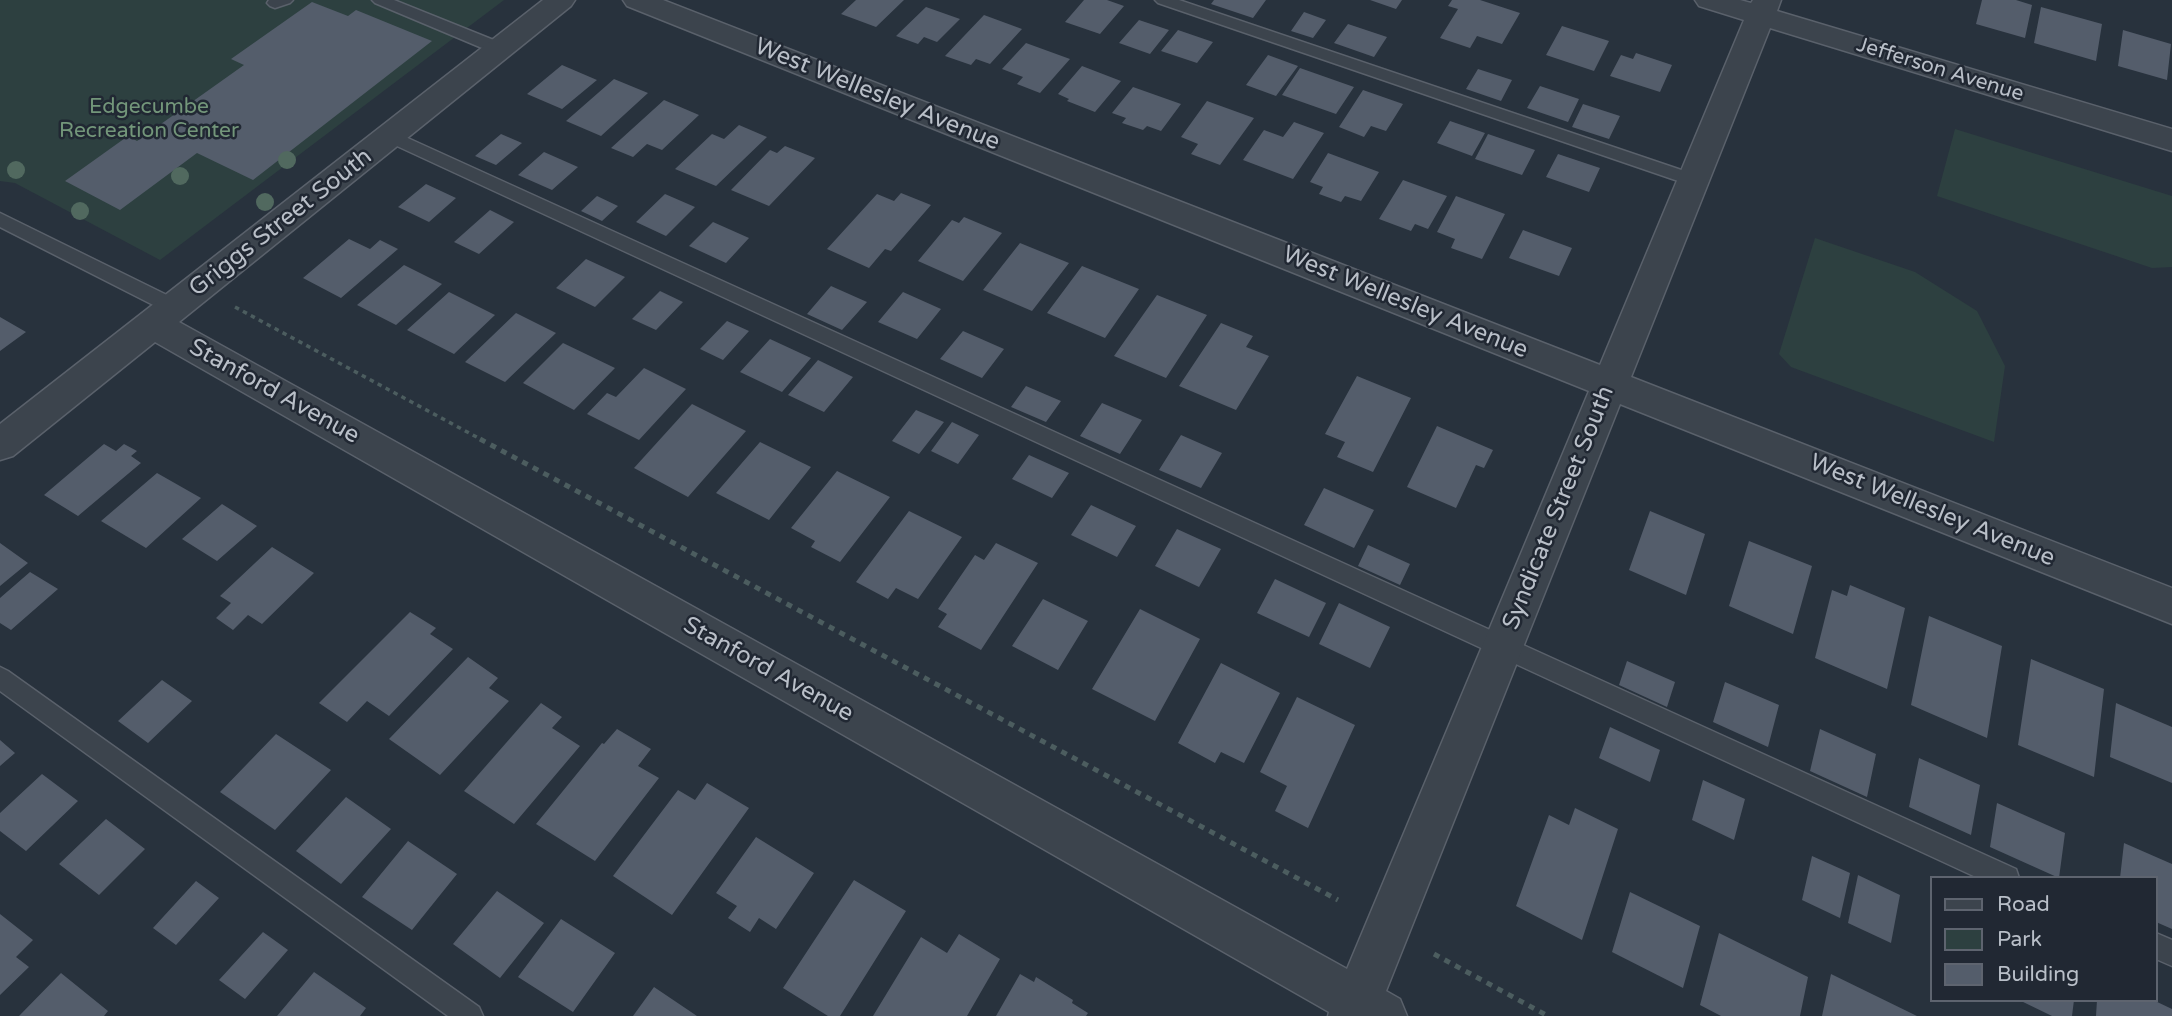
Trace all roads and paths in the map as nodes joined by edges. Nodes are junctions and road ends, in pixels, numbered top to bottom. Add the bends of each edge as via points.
1 (380, 0) edge
2 (561, 0) edge
3 (637, 0) edge
4 (1163, 0) edge
5 (1709, 0) edge
6 (1764, 8) edge
7 (500, 49) junction
8 (390, 136) junction
9 (2172, 140) edge
10 (1693, 180) junction
11 (0, 219) edge
12 (230, 304) dead end
13 (163, 315) junction
14 (1610, 383) junction
15 (0, 445) edge
16 (2172, 606) edge
17 (1502, 648) junction
18 (0, 678) edge
19 (2003, 876) edge
20 (1338, 900) dead end
21 (1434, 954) dead end
22 (1364, 1011) edge
23 (470, 1016) edge
24 (1548, 1016) edge

1 - 7 lane
2 - 7 street, Griggs Street South
3 - 14 street, West Wellesley Avenue
4 - 10 lane
5 - 6 street, Jefferson Avenue
6 - 9 street, Jefferson Avenue
6 - 10 street, Syndicate Street South
7 - 8 street, Griggs Street South
8 - 13 street, Griggs Street South
8 - 17 lane
10 - 14 street, Syndicate Street South
11 - 13 lane
12 - 20 path
13 - 15 street, Griggs Street South
13 - 22 street, Stanford Avenue
14 - 16 street, West Wellesley Avenue
14 - 17 street, Syndicate Street South
17 - 19 lane
17 - 22 street, Syndicate Street South
18 - 23 lane
21 - 24 path

